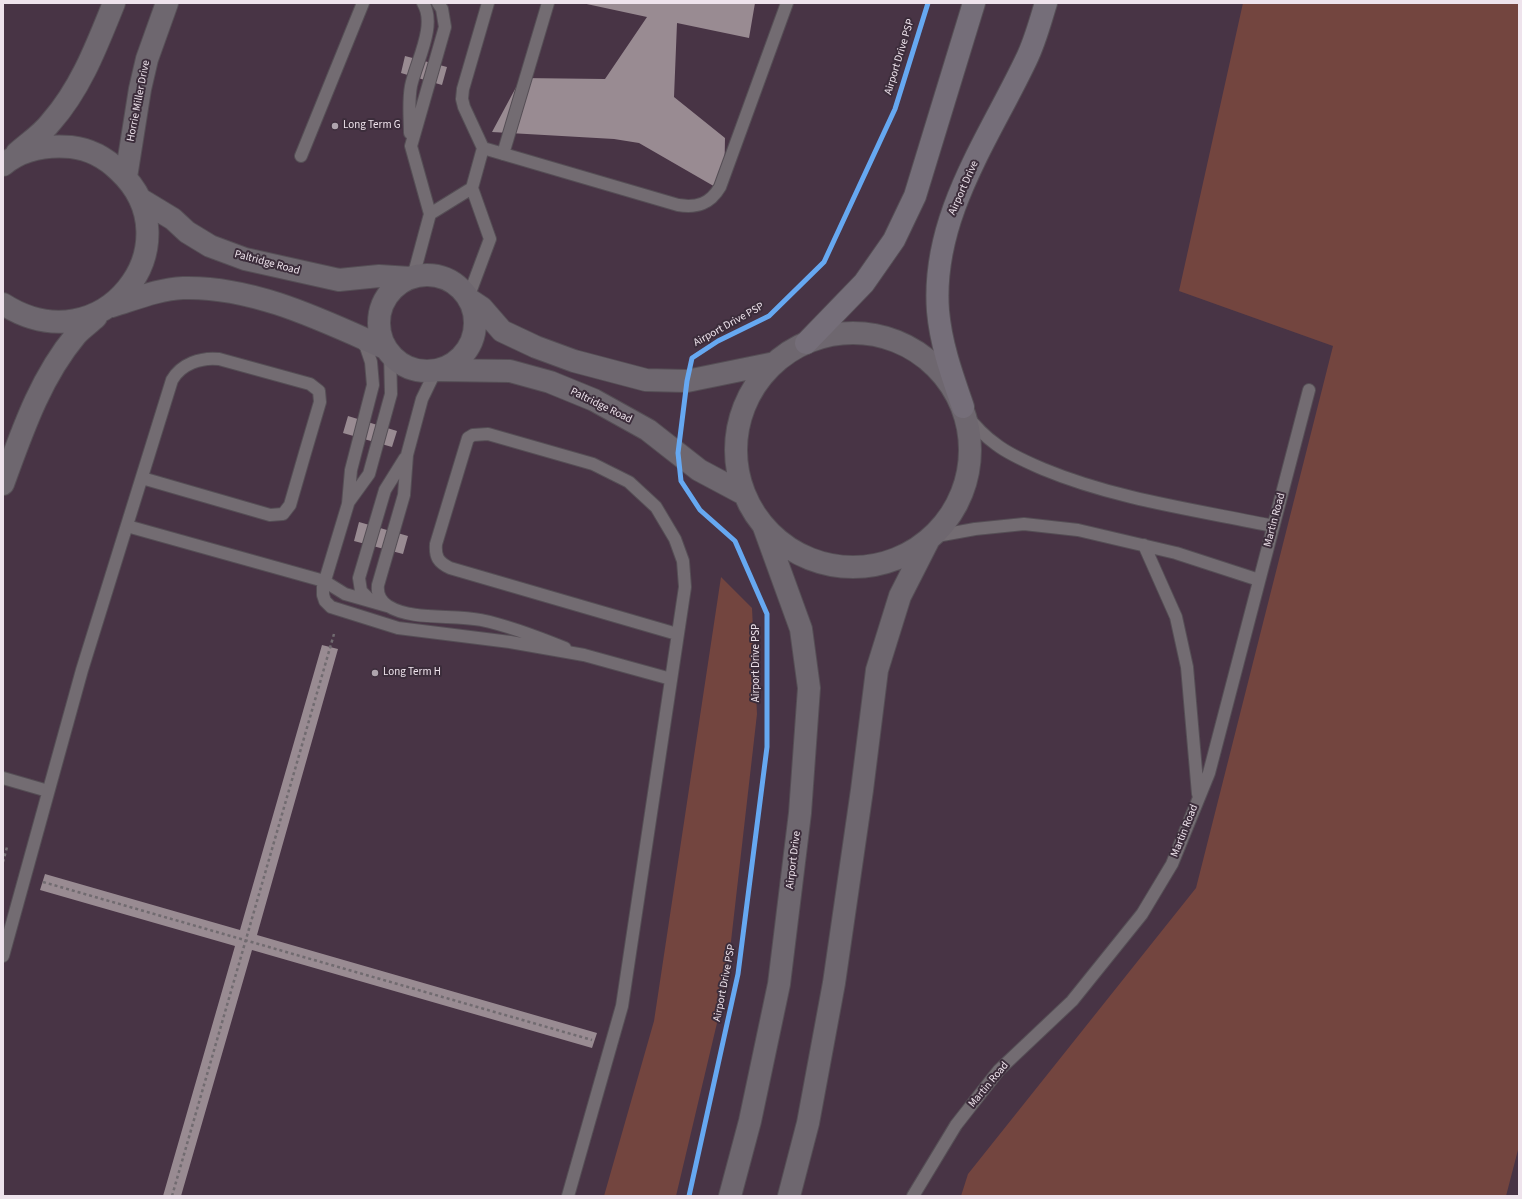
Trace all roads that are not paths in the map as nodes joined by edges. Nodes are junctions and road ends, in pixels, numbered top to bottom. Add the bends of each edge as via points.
1 (114, 3) edge
2 (167, 3) edge
3 (362, 3) edge
4 (423, 3) edge
5 (438, 3) edge
6 (488, 3) edge
7 (548, 3) edge
8 (788, 3) edge
9 (974, 3) edge
10 (1046, 3) edge
11 (411, 146) junction
12 (483, 148) junction
13 (503, 154) junction
14 (301, 156) dead end
15 (8, 161) edge
16 (126, 177) junction
17 (472, 188) junction
18 (140, 199) junction
19 (430, 214) junction
20 (411, 278) junction
21 (469, 299) junction
22 (3, 304) edge
23 (108, 308) junction
24 (349, 332) junction
25 (806, 342) junction
26 (388, 350) junction
27 (774, 363) junction
28 (437, 370) junction
29 (1309, 390) dead end
30 (964, 410) junction
31 (407, 455) junction
32 (142, 478) junction
33 (3, 484) edge
34 (744, 494) junction
35 (348, 504) junction
36 (763, 525) junction
37 (127, 526) junction
38 (1273, 526) junction
39 (930, 539) junction
40 (1144, 545) junction
41 (1259, 580) junction
42 (324, 581) junction
43 (371, 601) junction
44 (389, 607) junction
45 (677, 634) junction
46 (584, 655) junction
47 (671, 679) junction
48 (3, 778) edge
49 (48, 791) junction
50 (1199, 797) junction
51 (3, 956) edge
52 (568, 1196) edge
53 (730, 1196) edge
54 (789, 1196) edge
55 (914, 1196) edge

1 - 15 main road via 78,84 51,123
2 - 16 main road, Horrie Miller Drive via 147,59
3 - 14 lane
4 - 11 lane via 429,18 409,98
5 - 11 lane via 442,9 444,27
6 - 12 lane via 462,99
7 - 13 lane
8 - 13 lane via 720,187 715,197 705,204 692,207 678,205
9 - 25 highway via 915,196 894,240 864,283
10 - 30 highway, Airport Drive via 1027,58 958,196 945,237 938,282 938,310 942,345
11 - 19 lane
12 - 13 lane
12 - 17 lane
15 - 16 main road via 36,149 58,146 80,148 107,161
16 - 18 main road
17 - 19 lane
17 - 21 lane via 490,239
18 - 20 main road, Paltridge Road via 210,246 245,259 339,280 379,276
18 - 23 main road via 146,218 147,240 143,260 122,296
19 - 20 lane
20 - 21 main road via 437,275 461,288
20 - 26 main road via 397,285 387,296 381,309 381,337
21 - 27 main road via 482,308 502,331 536,347 574,361 646,380 687,381
21 - 28 main road via 475,314 472,342 453,364
22 - 23 main road via 34,320 53,323 90,317
23 - 24 main road via 159,291 182,288 214,289 268,300
23 - 33 main road via 76,335 53,367 34,402
24 - 26 main road
24 - 35 lane via 366,347 371,362 373,385 351,470
25 - 27 main road
25 - 30 main road via 829,335 852,333 876,335 898,342 919,353 937,368 952,387
26 - 28 main road via 397,361 410,368
26 - 35 lane via 391,394 368,474
27 - 34 main road via 749,395 740,420 736,454 738,475
28 - 31 lane via 422,399
28 - 34 main road, Paltridge Road via 510,371 550,382 594,400 648,430 699,470
29 - 38 lane, Martin Road
30 - 38 lane via 976,428 998,446 1072,481 1142,499
30 - 39 main road via 970,435 967,480 959,501
31 - 43 lane via 385,490 360,578 361,591
31 - 44 lane via 404,495 378,585 379,596
32 - 32 lane via 172,380 176,372 184,366 208,358 219,359 310,384 319,391 320,402 290,505 282,514 270,515
32 - 37 lane
34 - 36 main road
35 - 42 lane
36 - 39 main road via 799,554 820,562 843,566 888,562 909,553
36 - 53 main road, Airport Drive via 801,629 809,688 800,813 779,984 750,1120
37 - 42 lane
37 - 49 lane via 84,663
38 - 41 lane, Martin Road
39 - 40 lane via 975,529 1024,524 1078,530
39 - 54 main road via 900,596 877,670 834,983 808,1123
40 - 41 lane
40 - 50 lane via 1176,617 1187,667
41 - 50 lane, Martin Road via 1209,773
42 - 43 lane via 345,594
42 - 46 lane via 323,595 331,607 398,628 510,642
43 - 44 lane
44 - 46 lane via 415,614 482,620 533,634
45 - 45 lane via 442,564 435,553 436,544 468,438 473,434 488,434 593,464 629,482 642,493 667,523 684,562 684,586
45 - 47 lane
46 - 47 lane
47 - 52 lane via 622,1006
48 - 49 lane
49 - 51 lane
50 - 55 lane, Martin Road via 1172,864 1142,914 1072,1001 999,1070 956,1125

